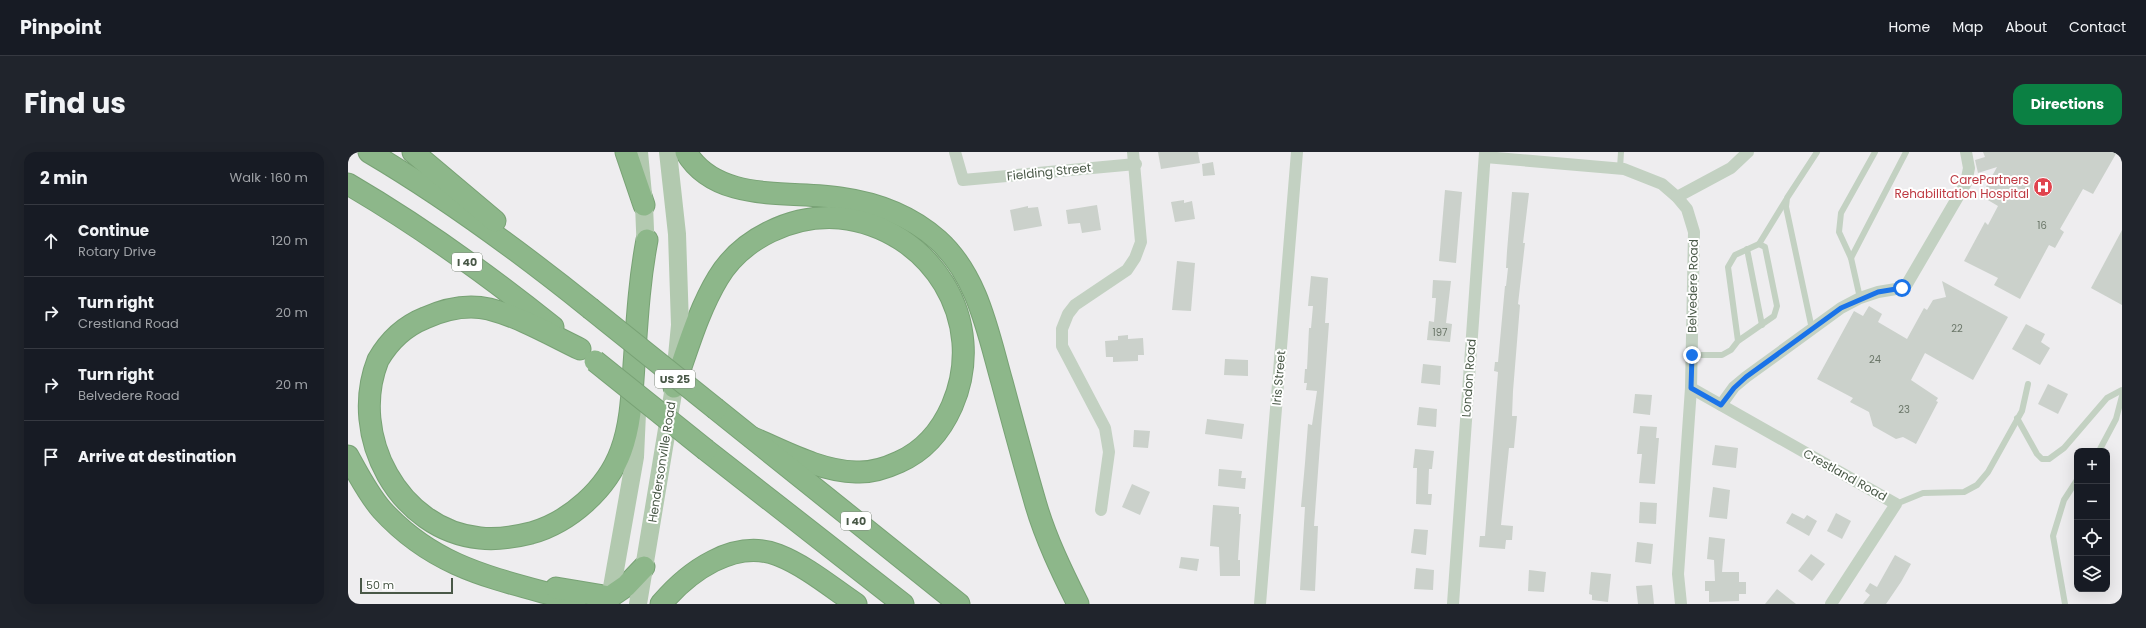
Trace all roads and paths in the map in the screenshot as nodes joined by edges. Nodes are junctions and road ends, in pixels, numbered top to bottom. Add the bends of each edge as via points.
1 (370, 152) edge
2 (413, 152) edge
3 (626, 152) edge
4 (639, 152) edge
5 (668, 152) edge
6 (686, 152) edge
7 (955, 152) edge
8 (1297, 152) edge
9 (1621, 152) edge
10 (1748, 152) edge
11 (1817, 152) edge
12 (1875, 152) edge
13 (1906, 152) edge
14 (1966, 152) edge
15 (1485, 155) edge
16 (1134, 158) edge
17 (1620, 168) junction
18 (348, 184) edge
19 (1677, 197) junction
20 (1787, 198) junction
21 (644, 205) junction
22 (647, 240) junction
23 (1759, 244) junction
24 (1747, 249) junction
25 (1852, 258) junction
26 (539, 267) junction
27 (1860, 298) junction
28 (1762, 325) junction
29 (1812, 329) junction
30 (1738, 341) junction
31 (588, 355) junction
32 (1692, 355) junction
33 (2028, 384) dead end
34 (674, 387) junction
35 (1691, 388) junction
36 (2122, 390) edge
37 (2122, 396) edge
38 (1721, 405) junction
39 (2017, 418) junction
40 (753, 438) junction
41 (2101, 448) edge
42 (348, 456) edge
43 (2074, 484) edge
44 (1896, 504) junction
45 (1102, 510) dead end
46 (644, 567) junction
47 (515, 584) junction
48 (609, 600) edge
49 (575, 604) edge
50 (638, 604) edge
51 (662, 604) edge
52 (856, 604) edge
53 (903, 604) edge
54 (959, 604) edge
55 (1078, 604) edge
56 (1260, 604) edge
57 (1453, 604) edge
58 (1681, 604) edge
59 (1831, 604) edge
60 (2065, 604) edge

1 - 26 highway, I 40 via 434,192
2 - 26 highway via 486,211
3 - 21 highway
4 - 21 main road, US 25
5 - 34 main road, Hendersonville Road / US 25 via 678,234 680,325
6 - 55 highway via 704,172 720,182 738,188 841,198 895,212 916,223 952,256 966,275 985,321 1036,507 1055,557
7 - 16 street, Fielding Street via 963,180
8 - 56 street, Iris Street
9 - 17 lane
10 - 19 street via 1731,168
11 - 20 lane
12 - 25 lane via 1842,213 1839,232
13 - 25 lane
14 - 27 street via 1969,168 1966,183 1910,281 1902,288
15 - 17 street, Belvedere Road
15 - 57 street, London Road
16 - 45 street via 1141,242 1136,258 1127,270 1075,304 1062,329 1062,346 1106,428 1109,452
17 - 19 street, Belvedere Road via 1662,184
18 - 31 highway, I 40 via 476,268
19 - 32 street, Belvedere Road via 1687,209 1694,232
20 - 23 lane
20 - 29 lane via 1786,207
21 - 22 main road, US 25
22 - 31 highway via 640,275 631,398 621,451 597,490 571,515 541,530 512,538 480,538 450,531 423,519 398,498 379,470 366,443 362,415 364,394 373,368 384,350 401,332 439,312 464,307 488,309 541,330
22 - 48 main road, US 25 via 635,457
23 - 24 lane
23 - 28 lane via 1765,248 1777,306 1774,316
24 - 28 lane
24 - 30 lane via 1735,255 1728,267
25 - 27 lane
26 - 40 highway, I 40, bridge
27 - 29 street
28 - 30 lane
29 - 38 street via 1746,377
30 - 32 lane via 1731,350 1722,354
31 - 53 highway, I 40, bridge
32 - 35 street, Belvedere Road
33 - 39 lane via 2022,411
34 - 40 highway via 705,302 718,277 736,256 758,238 780,226 828,217 853,220 880,227 905,241 927,260 943,281 957,309 962,335 963,366 957,394 947,418 929,443 912,456 883,469 858,473 835,471
34 - 46 main road, Hendersonville Road / US 25
35 - 38 street, Crestland Road
35 - 58 street, Belvedere Road via 1678,574
36 - 39 lane via 2107,398 2064,448 2049,460 2042,459 2037,454
37 - 41 lane via 2116,419
38 - 44 street, Crestland Road
39 - 44 lane via 1988,472 1977,485 1964,492 1923,493
40 - 54 highway, I 40
42 - 47 highway via 381,509 404,532 438,556 472,571
43 - 60 lane via 2064,500 2053,536
44 - 59 street, Crestland Road
46 - 48 highway
46 - 50 main road, Hendersonville Road / US 25
47 - 48 highway via 551,587
47 - 49 highway via 565,598
51 - 52 highway via 676,587 700,568 725,556 753,550 777,555 800,566

